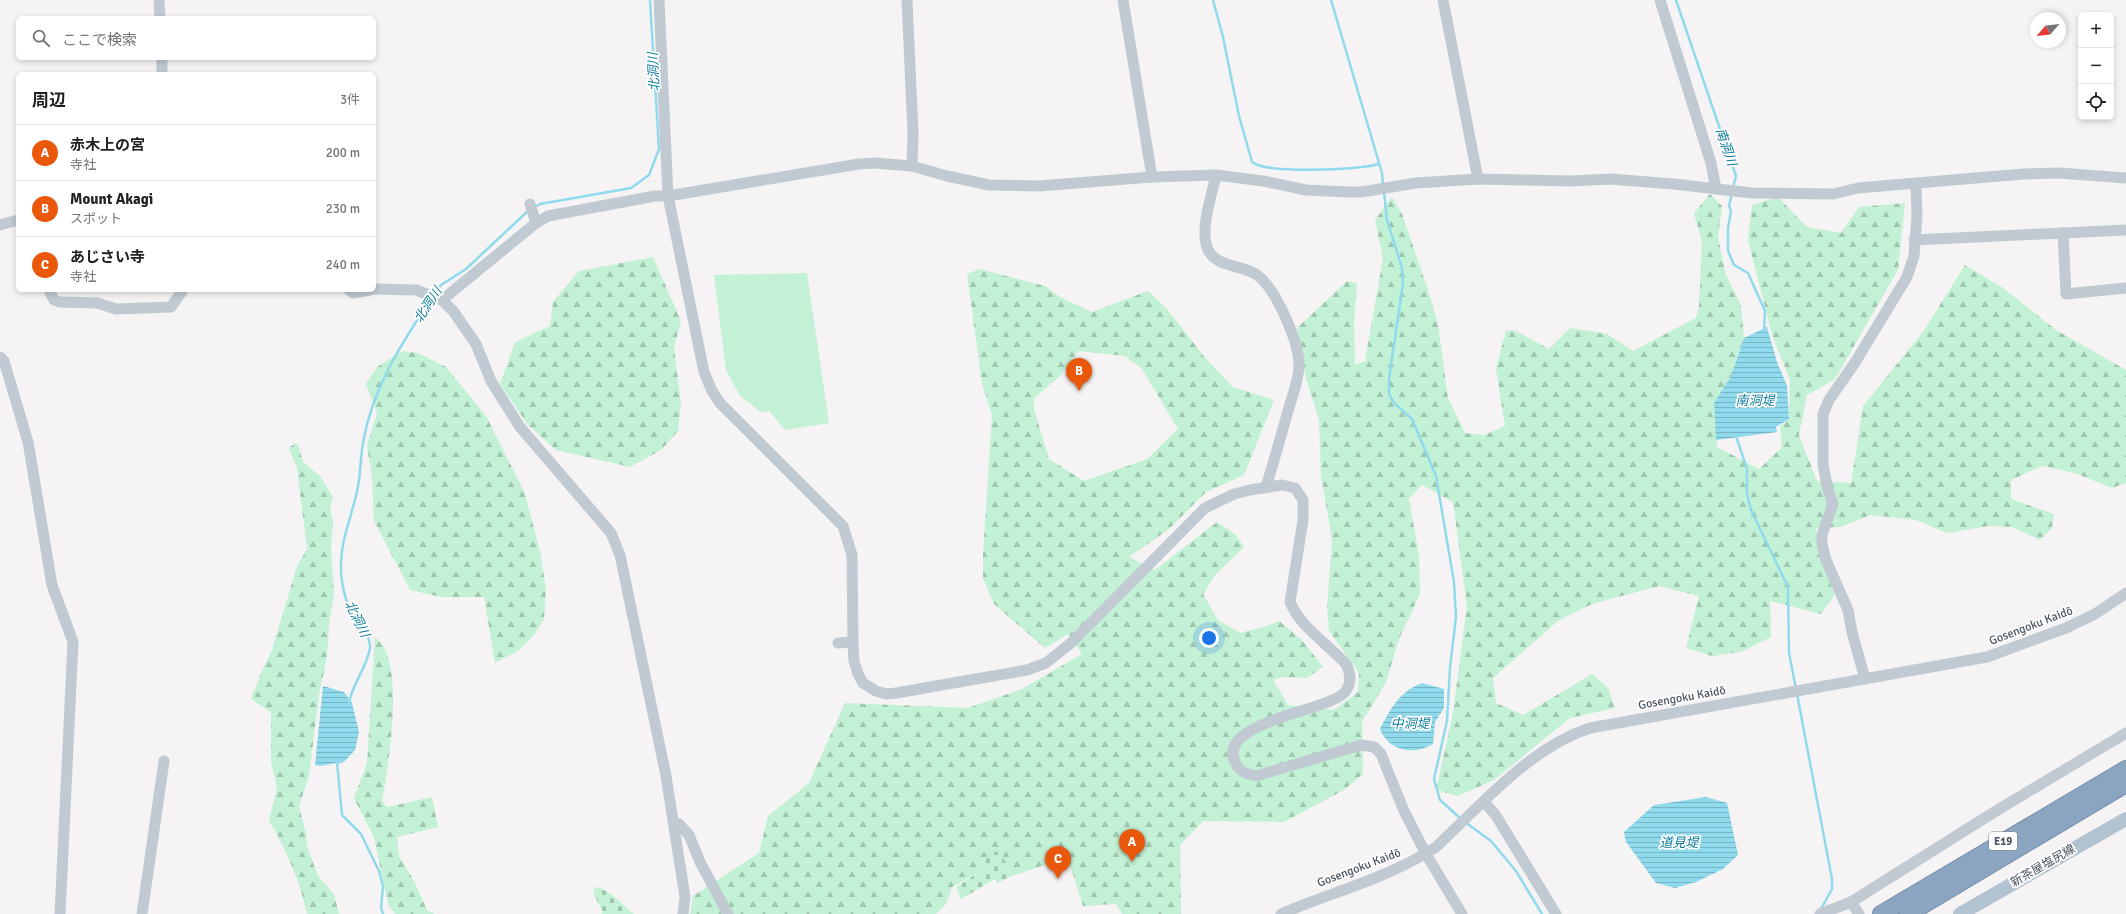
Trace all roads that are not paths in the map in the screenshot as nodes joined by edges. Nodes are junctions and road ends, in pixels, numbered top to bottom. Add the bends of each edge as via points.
1 (159, 0) edge
2 (659, 0) edge
3 (906, 0) edge
4 (1123, 0) edge
5 (1443, 0) edge
6 (1660, 0) edge
7 (160, 16) edge
8 (162, 60) edge
9 (162, 72) edge
10 (912, 166) junction
11 (1216, 175) junction
12 (1152, 177) junction
13 (2126, 178) edge
14 (1478, 179) junction
15 (1916, 184) junction
16 (1716, 189) junction
17 (668, 196) junction
18 (16, 221) edge
19 (0, 225) edge
20 (2126, 230) edge
21 (2063, 233) junction
22 (1914, 240) junction
23 (2126, 288) edge
24 (376, 289) edge
25 (50, 292) edge
26 (182, 292) edge
27 (442, 300) junction
28 (0, 357) edge
29 (1266, 487) junction
30 (2126, 593) edge
31 (853, 642) junction
32 (838, 643) dead end
33 (1865, 679) junction
34 (2126, 733) edge
35 (164, 761) dead end
36 (2126, 769) edge
37 (2126, 784) edge
38 (1484, 802) junction
39 (2126, 818) edge
40 (674, 823) junction
41 (1426, 854) junction
42 (1851, 902) junction
43 (1822, 913) edge
44 (60, 914) edge
45 (142, 914) edge
46 (683, 914) edge
47 (728, 914) edge
48 (1281, 914) edge
49 (1462, 914) edge
50 (1556, 914) edge
51 (1858, 914) edge
52 (1881, 914) edge
53 (1908, 914) edge
54 (1960, 914) edge

1 - 7 street
2 - 17 street
3 - 10 street via 913,133
4 - 12 street
5 - 14 street
6 - 16 street via 1711,162
8 - 9 street
10 - 12 street via 989,185 1039,186
10 - 17 street via 859,164
11 - 12 street
11 - 14 street via 1306,190 1348,192 1416,183
11 - 29 street via 1205,230 1210,255 1221,263 1256,274 1266,283 1286,321 1298,353 1299,367 1295,386
13 - 15 street via 2058,173 2023,174
14 - 16 street via 1610,179
15 - 16 street via 1858,188 1833,194 1752,193
15 - 22 street via 1917,216
17 - 27 street via 655,196 548,216 533,214
17 - 31 street via 704,372 712,391 720,403 836,517 846,532 852,555
18 - 19 street
20 - 21 street
21 - 22 street
21 - 23 street via 2066,294
22 - 33 street via 1914,256 1907,278 1829,400 1823,414 1822,464 1833,504 1822,535 1822,544 1826,560 1848,610
24 - 27 street via 416,290
25 - 26 street via 54,300 60,302 97,303 116,309 171,307
27 - 40 street via 462,322 476,344 491,380 520,427 611,533 620,555
28 - 44 street via 4,361 28,442 52,585 73,642
29 - 31 street via 1234,494 1205,508 1071,643 1046,663 1027,670 886,694 876,692 863,682 854,661
29 - 41 street via 1282,484 1296,488 1303,500 1303,520 1290,602 1304,625 1346,664 1350,671 1350,679 1348,687 1336,698 1266,724 1242,736 1234,748 1236,765 1249,775 1256,776 1361,745 1374,747 1387,765 1404,811
30 - 33 street, Gosengoku Kaidō via 2095,614 2000,654
31 - 32 street
33 - 38 street, Gosengoku Kaidō via 1590,728 1572,734 1545,750
34 - 42 street via 1996,810
35 - 45 street
36 - 52 highway, E19
37 - 53 highway, E19
38 - 41 street, Gosengoku Kaidō
38 - 50 street via 1495,814
39 - 54 main road, 新茶屋塩尻線
40 - 46 street via 685,897
40 - 47 street via 679,824 689,836
41 - 48 street, Gosengoku Kaidō via 1397,869
41 - 49 street
42 - 43 street
42 - 51 street

